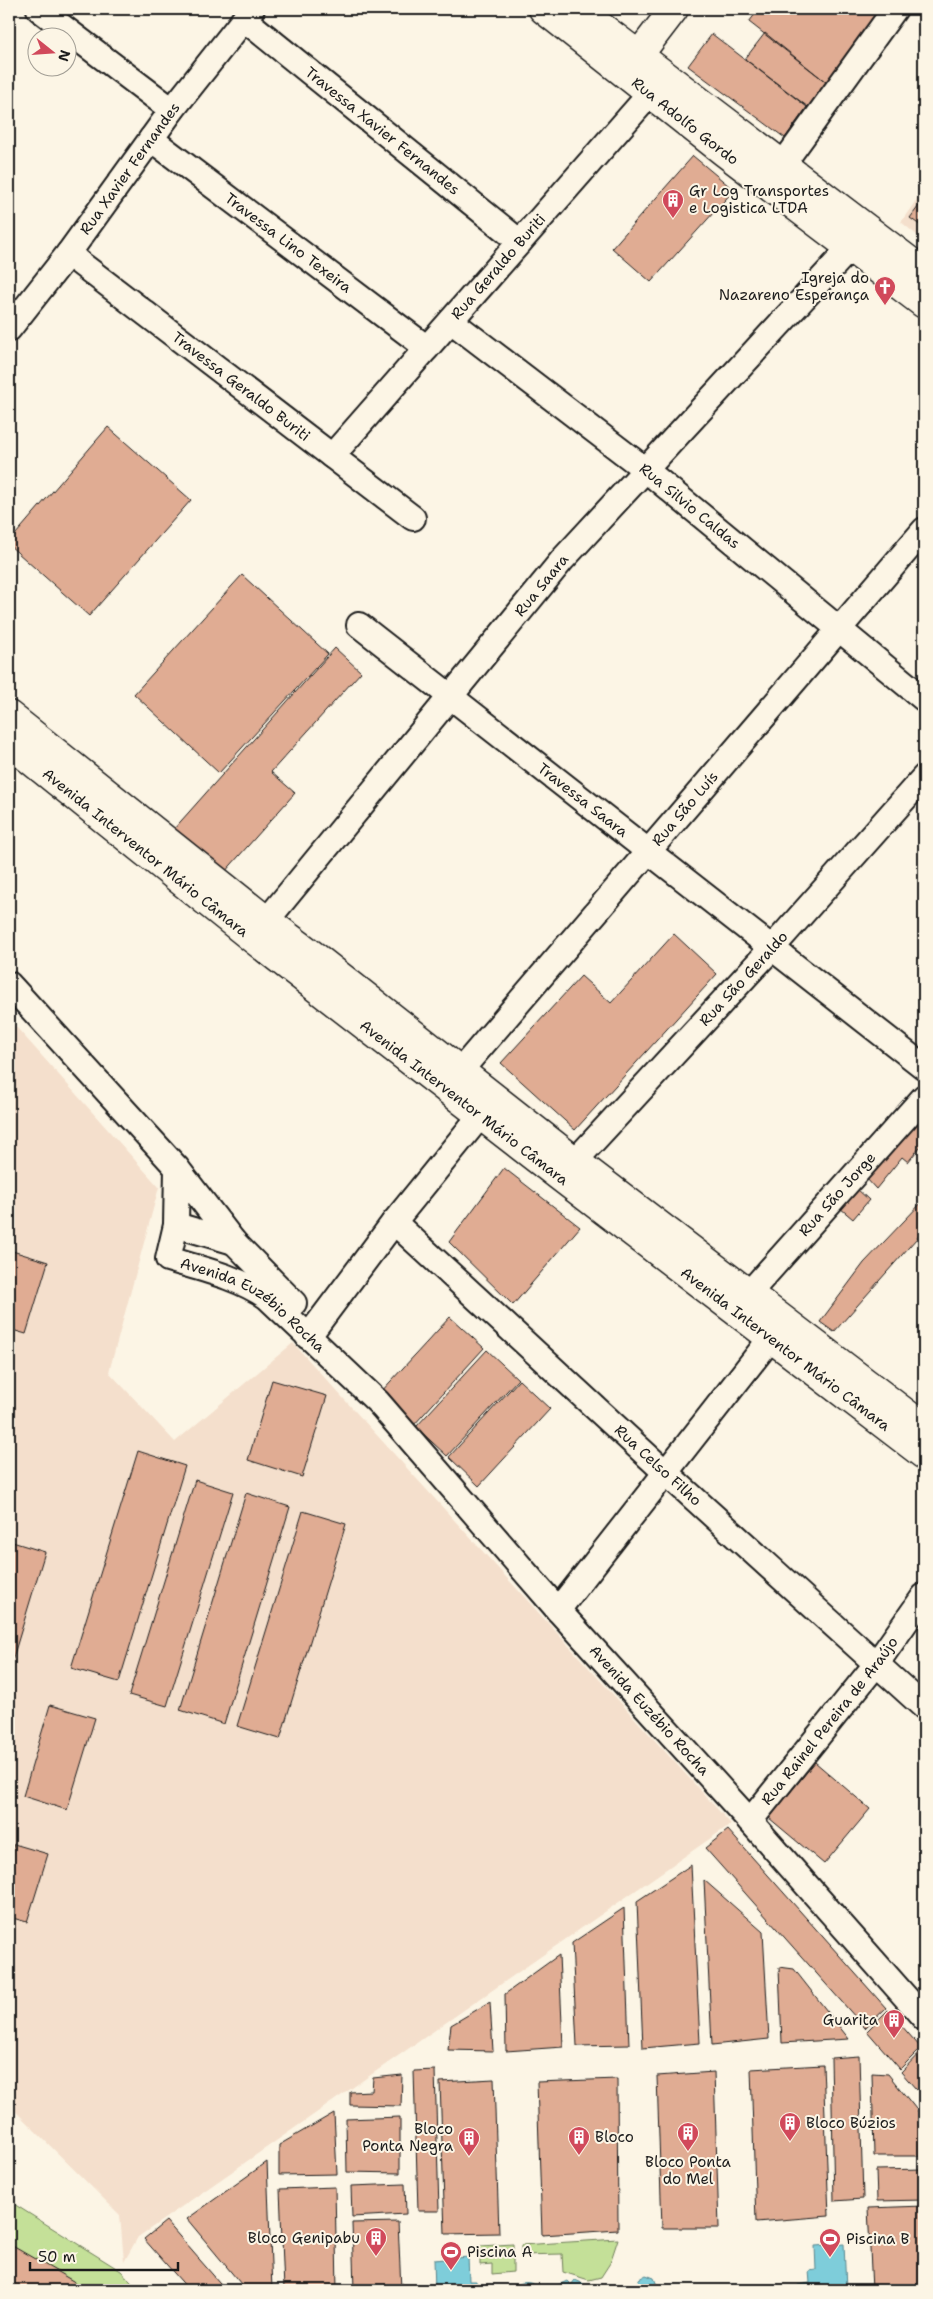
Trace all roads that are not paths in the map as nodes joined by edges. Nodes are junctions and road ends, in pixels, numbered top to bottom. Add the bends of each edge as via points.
1 (40, 9) edge
2 (543, 9) edge
3 (578, 9) edge
4 (674, 9) edge
5 (895, 9) edge
6 (248, 14) edge
7 (632, 65) junction
8 (658, 85) junction
9 (172, 110) junction
10 (151, 139) junction
11 (732, 142) junction
12 (783, 164) junction
13 (520, 242) junction
14 (851, 247) junction
15 (68, 254) junction
16 (924, 272) edge
17 (924, 304) edge
18 (451, 321) junction
19 (9, 329) edge
20 (427, 348) junction
21 (332, 456) junction
22 (646, 470) junction
23 (413, 518) dead end
24 (924, 530) edge
25 (359, 626) dead end
26 (839, 629) junction
27 (451, 698) junction
28 (924, 700) edge
29 (9, 715) edge
30 (9, 743) edge
31 (924, 777) edge
32 (70, 779) junction
33 (648, 852) junction
34 (259, 930) junction
35 (772, 948) junction
36 (9, 984) edge
37 (924, 1067) edge
38 (453, 1080) junction
39 (924, 1097) edge
40 (488, 1106) junction
41 (177, 1168) junction
42 (568, 1169) junction
43 (394, 1222) junction
44 (176, 1225) junction
45 (234, 1242) junction
46 (750, 1292) junction
47 (778, 1329) junction
48 (312, 1332) junction
49 (924, 1427) edge
50 (924, 1455) edge
51 (664, 1472) junction
52 (924, 1596) edge
53 (558, 1610) junction
54 (877, 1663) junction
55 (924, 1707) edge
56 (750, 1821) junction
57 (924, 2018) edge

1 - 9 street
2 - 7 main road, Rua Adolfo Gordo
3 - 7 main road, Rua Adolfo Gordo
4 - 7 main road
5 - 12 street
6 - 9 street, Rua Xavier Fernandes
6 - 13 street, Travessa Xavier Fernandes
7 - 8 main road, Rua Adolfo Gordo
8 - 11 main road, Rua Adolfo Gordo
8 - 13 street, Rua Geraldo Buriti
9 - 10 street, Rua Xavier Fernandes
10 - 15 street, Rua Xavier Fernandes
10 - 20 street, Travessa Lino Texeira
11 - 12 main road, Rua Adolfo Gordo
11 - 14 main road, Rua Adolfo Gordo
12 - 16 main road, Rua Adolfo Gordo
13 - 18 street, Rua Geraldo Buriti
14 - 17 main road, Rua Adolfo Gordo
14 - 22 street, Rua Saara
15 - 19 street, Rua Xavier Fernandes
15 - 21 street, Travessa Geraldo Buriti
18 - 20 street, Rua Geraldo Buriti
18 - 22 street, Rua Silvio Caldas
20 - 21 street, Rua Geraldo Buriti
21 - 23 street, Travessa Geraldo Buriti
22 - 26 street, Rua Silvio Caldas
22 - 27 street, Rua Saara via 563,559
24 - 26 street, Rua São Luís
25 - 27 street, Travessa Saara
26 - 28 street, Rua Silvio Caldas
26 - 33 street, Rua São Luís
27 - 33 street, Travessa Saara
27 - 34 street, Rua Saara
29 - 32 main road, Avenida Interventor Mário Câmara
30 - 32 main road, Avenida Interventor Mário Câmara
31 - 35 street, Rua São Geraldo
32 - 34 main road, Avenida Interventor Mário Câmara
33 - 35 street, Travessa Saara
33 - 38 street, Rua São Luís
34 - 38 main road, Avenida Interventor Mário Câmara
35 - 37 street, Travessa Saara
35 - 42 street, Rua São Geraldo
36 - 41 street, Avenida Euzébio Rocha
38 - 40 main road, Avenida Interventor Mário Câmara
39 - 46 street, Rua São Jorge
40 - 42 main road, Avenida Interventor Mário Câmara
40 - 43 street
41 - 44 street, Avenida Euzébio Rocha
41 - 45 street, Avenida Euzébio Rocha
42 - 46 main road, Avenida Interventor Mário Câmara
42 - 47 main road, Avenida Interventor Mário Câmara
43 - 48 street
43 - 51 street, Rua Celso Filho
44 - 45 street
44 - 48 street, Avenida Euzébio Rocha via 168,1259 244,1283
45 - 48 street, Avenida Euzébio Rocha
46 - 47 main road, Avenida Interventor Mário Câmara
47 - 49 main road, Avenida Interventor Mário Câmara
47 - 50 main road, Avenida Interventor Mário Câmara
47 - 51 street
48 - 53 street, Avenida Euzébio Rocha via 378,1402
51 - 53 street
51 - 54 street, Rua Celso Filho
52 - 54 street, Rua Rainel Pereira de Araújo
53 - 56 street, Avenida Euzébio Rocha
54 - 55 street, Rua Celso Filho
54 - 56 street, Rua Rainel Pereira de Araújo
56 - 57 street, Avenida Euzébio Rocha

